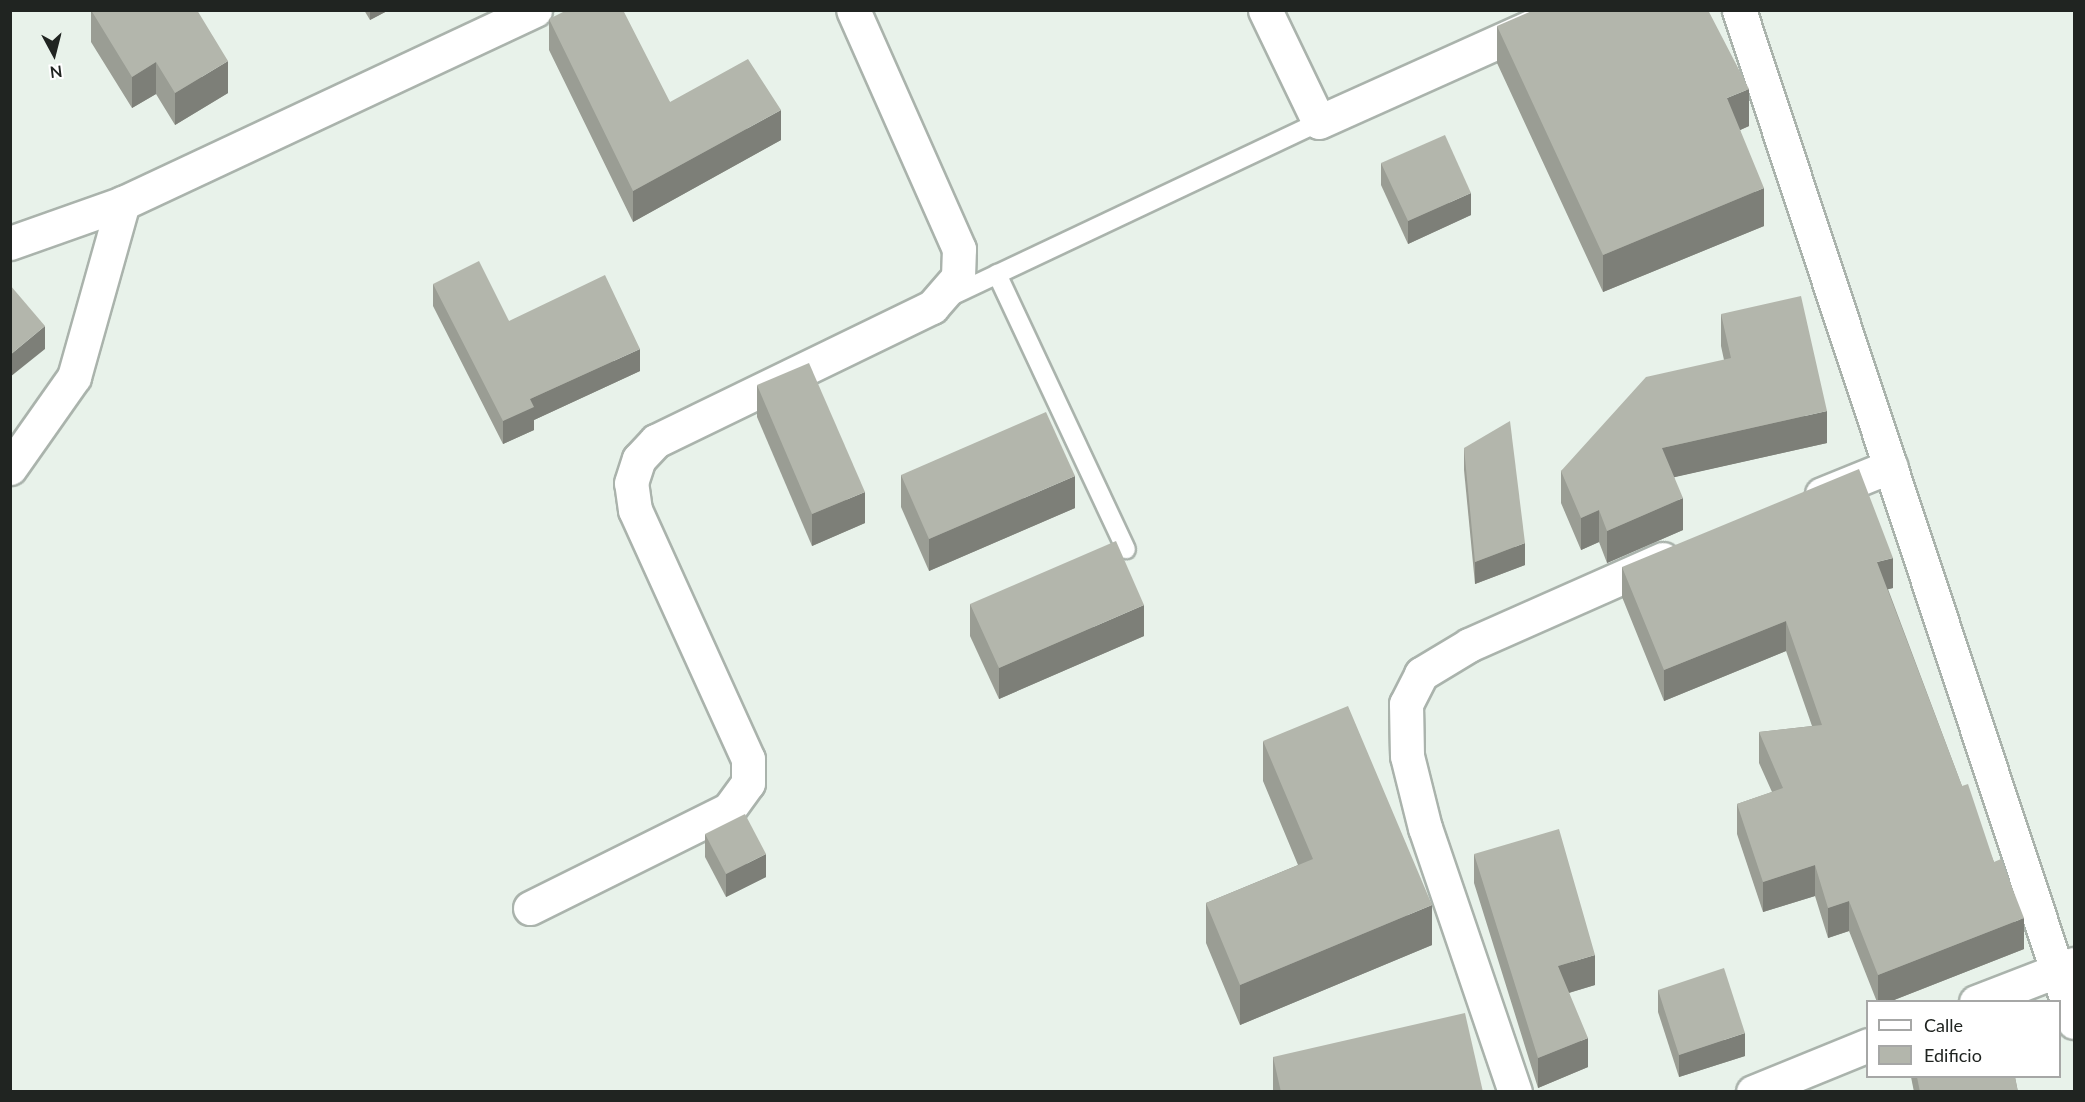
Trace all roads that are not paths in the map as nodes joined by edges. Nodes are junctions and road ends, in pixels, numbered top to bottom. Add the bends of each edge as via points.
1 (535, 10) edge
2 (853, 10) edge
3 (1265, 10) edge
4 (1568, 10) edge
5 (1739, 10) edge
6 (1319, 122) junction
7 (123, 203) junction
8 (10, 243) edge
9 (997, 274) junction
10 (944, 299) junction
11 (1891, 466) junction
12 (10, 468) edge
13 (1792, 506) edge
14 (1694, 546) edge
15 (1126, 549) dead end
16 (530, 908) dead end
17 (2065, 966) edge
18 (1981, 1000) edge
19 (2074, 1022) edge
20 (1866, 1046) edge
21 (1515, 1092) edge
22 (1753, 1092) edge

1 - 7 street
2 - 10 street via 958,249 958,277
3 - 6 street
4 - 6 street
5 - 11 street
6 - 9 lane
7 - 8 street
7 - 12 street via 74,377
9 - 10 lane
9 - 15 lane
10 - 16 street via 656,441 639,459 632,483 635,510 743,747 748,783 729,809
11 - 13 street
11 - 17 street
14 - 21 street via 1469,645 1421,674 1406,704 1407,756 1425,828
17 - 18 street
17 - 19 street
20 - 22 street

